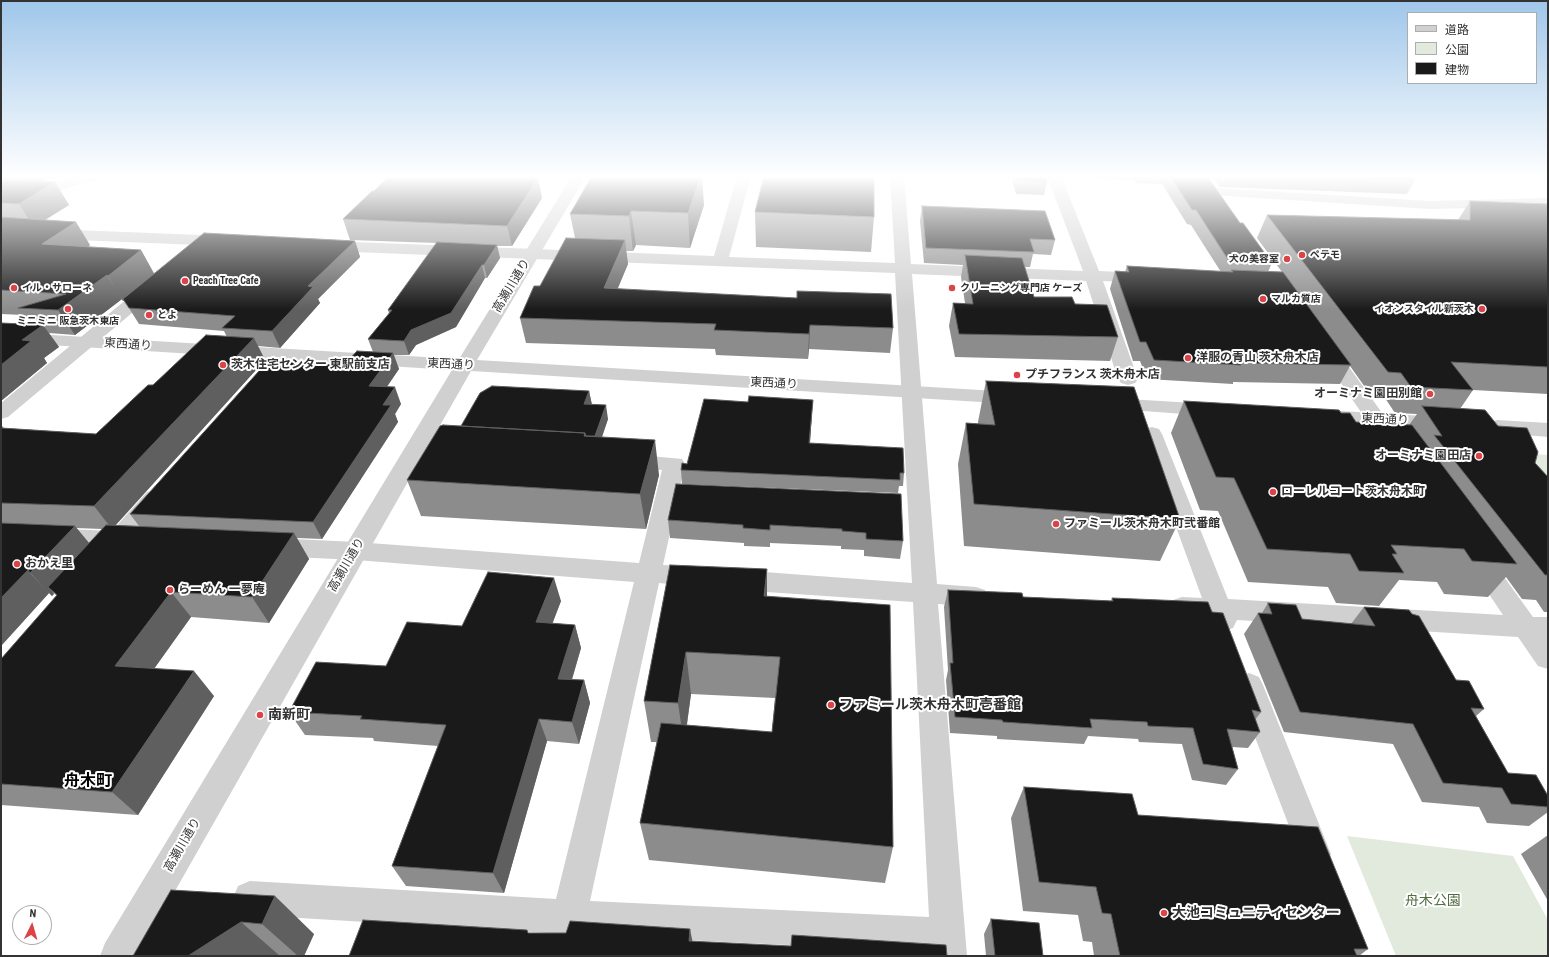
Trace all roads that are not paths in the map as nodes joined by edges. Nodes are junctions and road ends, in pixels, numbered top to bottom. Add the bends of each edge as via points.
1 (552, 221) edge
2 (732, 221) edge
3 (900, 221) edge
4 (1071, 221) edge
5 (1, 232) edge
6 (210, 240) junction
7 (242, 242) edge
8 (313, 245) edge
9 (533, 253) junction
10 (192, 255) edge
11 (720, 262) junction
12 (903, 269) junction
13 (1093, 276) junction
14 (1155, 278) edge
15 (162, 279) edge
16 (1316, 335) edge
17 (1, 337) edge
18 (84, 342) junction
19 (283, 355) junction
20 (464, 366) junction
21 (267, 373) edge
22 (1128, 379) dead end
23 (911, 392) junction
24 (1029, 399) edge
25 (1092, 403) edge
26 (1226, 411) edge
27 (1, 413) edge
28 (1305, 415) edge
29 (1376, 420) junction
30 (1548, 430) edge
31 (1152, 434) edge
32 (1399, 452) edge
33 (603, 460) edge
34 (165, 486) edge
35 (895, 502) edge
36 (919, 503) junction
37 (1, 535) edge
38 (117, 540) junction
39 (149, 542) edge
40 (252, 546) edge
41 (1470, 549) edge
42 (356, 551) junction
43 (97, 563) edge
44 (648, 573) junction
45 (925, 595) junction
46 (996, 598) edge
47 (1164, 606) edge
48 (1219, 608) junction
49 (1537, 627) edge
50 (1548, 658) edge
51 (1324, 878) edge
52 (187, 895) junction
53 (569, 917) junction
54 (949, 945) edge
55 (118, 956) edge
56 (560, 956) edge

1 - 9 street, 高瀬川通り
2 - 11 street
3 - 12 street
4 - 13 street
5 - 6 street
6 - 7 street
6 - 10 street
8 - 9 street
9 - 11 street
9 - 20 street, 高瀬川通り
11 - 12 street
12 - 13 street
12 - 23 street
13 - 14 street
13 - 22 street
15 - 18 street
16 - 29 street
17 - 18 street, 東西通り
18 - 19 street, 東西通り
18 - 27 street
19 - 20 street, 東西通り
19 - 21 street
20 - 23 street, 東西通り
20 - 42 street, 高瀬川通り via 427,450
23 - 24 street, 東西通り
23 - 36 street
25 - 26 street
28 - 29 street, 東西通り
29 - 30 street, 東西通り
29 - 32 street
31 - 48 street
33 - 44 street via 674,464 679,493
34 - 38 street
35 - 36 street
36 - 45 street
37 - 38 street
38 - 39 street
38 - 43 street
40 - 42 street
41 - 49 street
42 - 44 street
42 - 52 street, 高瀬川通り
44 - 45 street
44 - 53 street
45 - 46 street
45 - 54 street
47 - 48 street
48 - 49 street
48 - 51 street
49 - 50 street
52 - 53 street
52 - 55 street, 高瀬川通り
53 - 54 street
53 - 56 street

